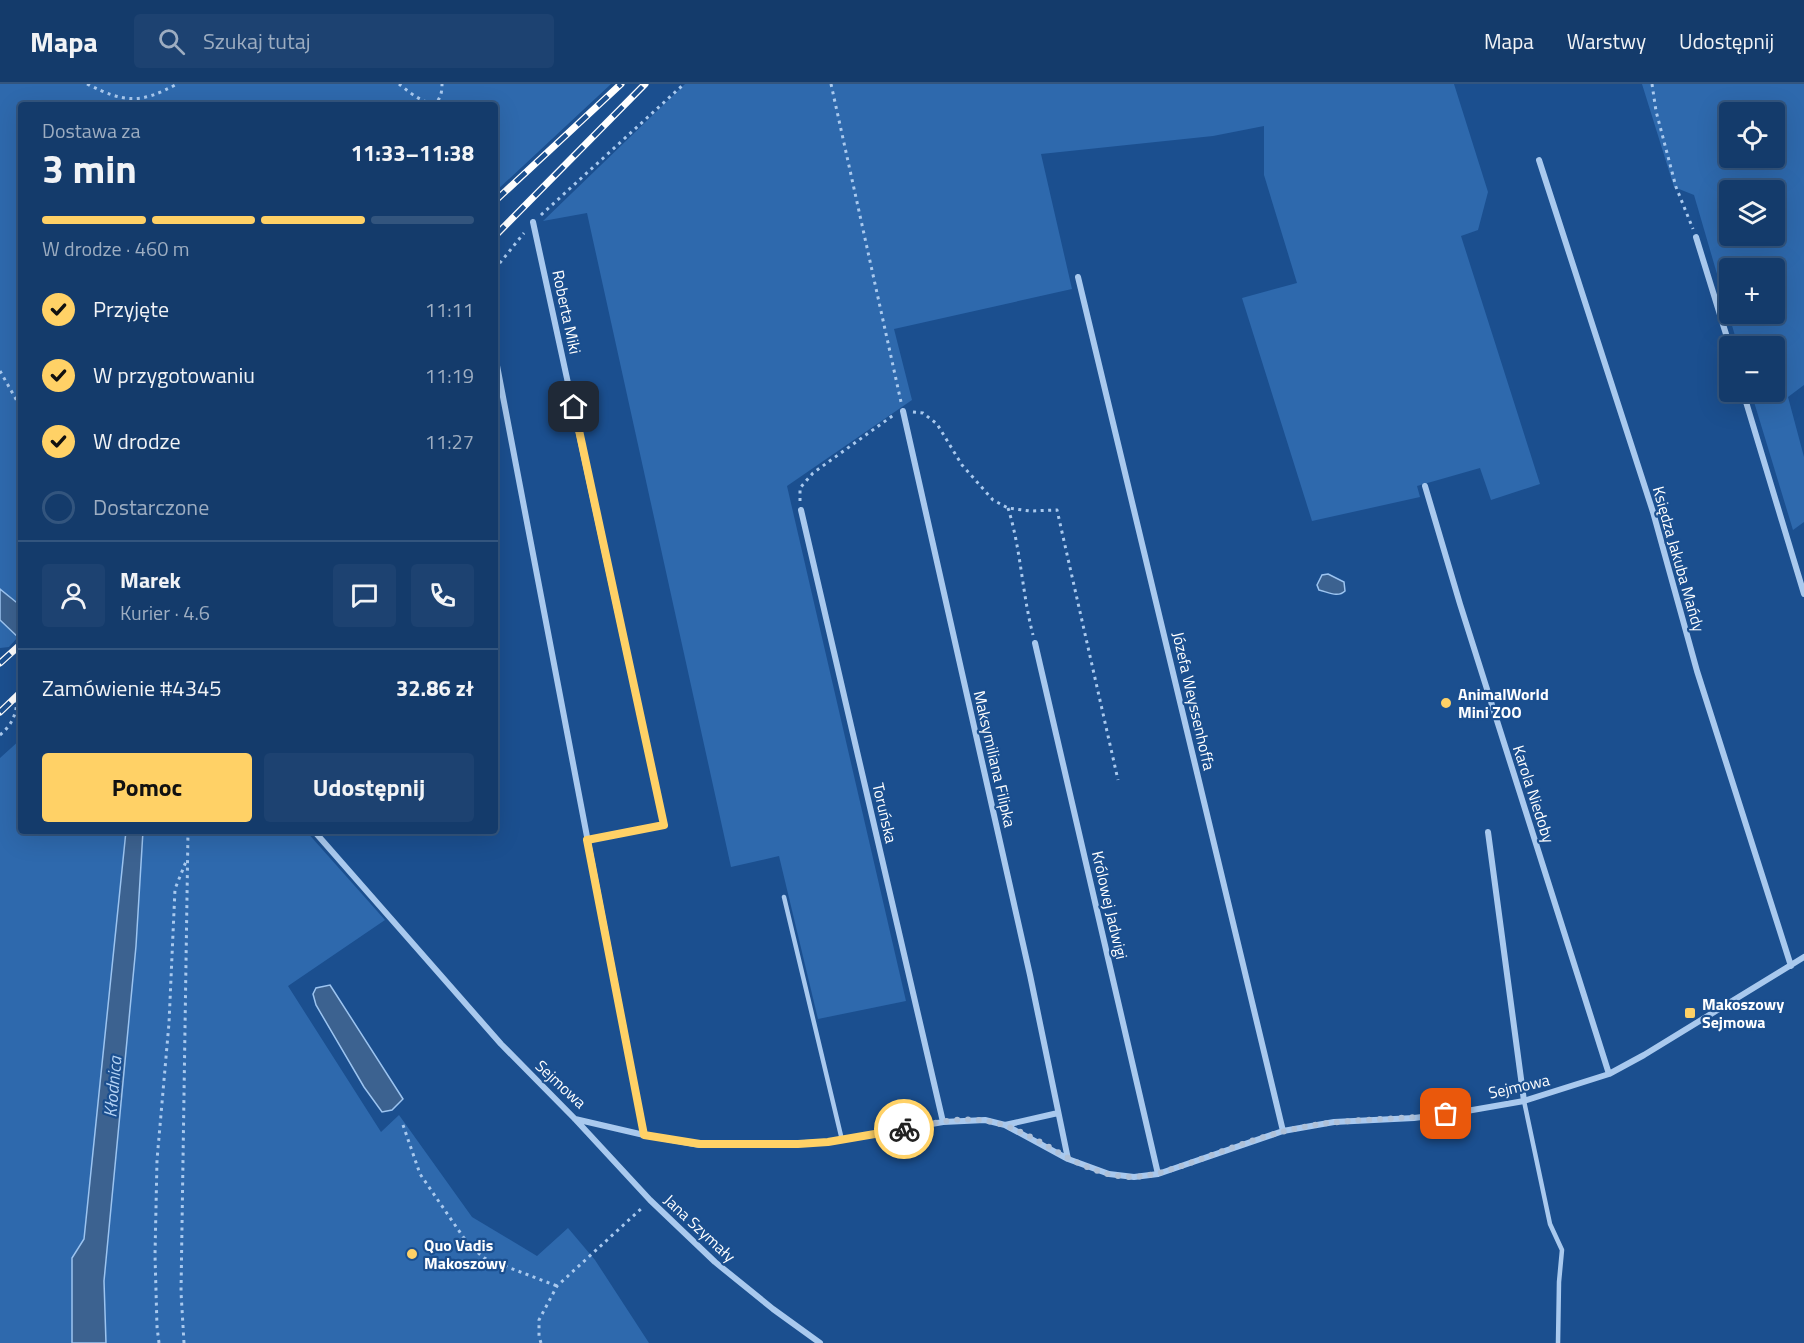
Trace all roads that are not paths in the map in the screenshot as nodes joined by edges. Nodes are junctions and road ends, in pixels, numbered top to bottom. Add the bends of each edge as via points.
1 (1539, 160) dead end
2 (533, 222) road end
3 (1696, 237) road end
4 (1078, 277) dead end
5 (1727, 336) edge
6 (498, 371) edge
7 (1746, 402) edge
8 (903, 411) road end
9 (1425, 486) dead end
10 (801, 510) road end
11 (1804, 594) edge
12 (1035, 643) road end
13 (1488, 832) dead end
14 (317, 834) edge
15 (587, 840) junction
16 (784, 897) dead end
17 (1804, 957) edge
18 (1791, 966) junction
19 (1609, 1074) junction
20 (1524, 1101) junction
21 (1058, 1113) junction
22 (575, 1119) junction
23 (943, 1122) junction
24 (1005, 1125) junction
25 (1283, 1131) junction
26 (644, 1135) junction
27 (842, 1140) junction
28 (1068, 1159) junction
29 (1158, 1174) junction
30 (820, 1343) edge
31 (1558, 1343) edge

1 - 18 street, Księdza Jakuba Mańdy via 1653,512 1697,671
2 - 15 street, Roberta Miki via 664,825
3 - 5 street
4 - 25 street, Józefa Weyssenhoffa
6 - 15 street
7 - 11 street
8 - 21 street, Maksymiliana Filipka
9 - 19 street, Karola Niedoby
10 - 23 street, Toruńska
12 - 29 street, Królowej Jadwigi
13 - 20 street
14 - 22 street, Sejmowa via 501,1044
15 - 26 street
16 - 27 lane
17 - 18 street, Sejmowa
18 - 19 street, Sejmowa
19 - 20 street, Sejmowa
20 - 25 street, Sejmowa via 1414,1118 1334,1122
20 - 31 lane via 1550,1224 1562,1250
21 - 24 street
21 - 28 street, Maksymiliana Filipka
22 - 26 street, Sejmowa
22 - 30 street, Jana Szymały via 650,1200 715,1262
23 - 24 street, Sejmowa via 985,1120
23 - 27 street, Sejmowa
24 - 28 street, Sejmowa
25 - 29 street, Sejmowa
26 - 27 street, Sejmowa via 700,1144
28 - 29 street, Sejmowa via 1109,1174

